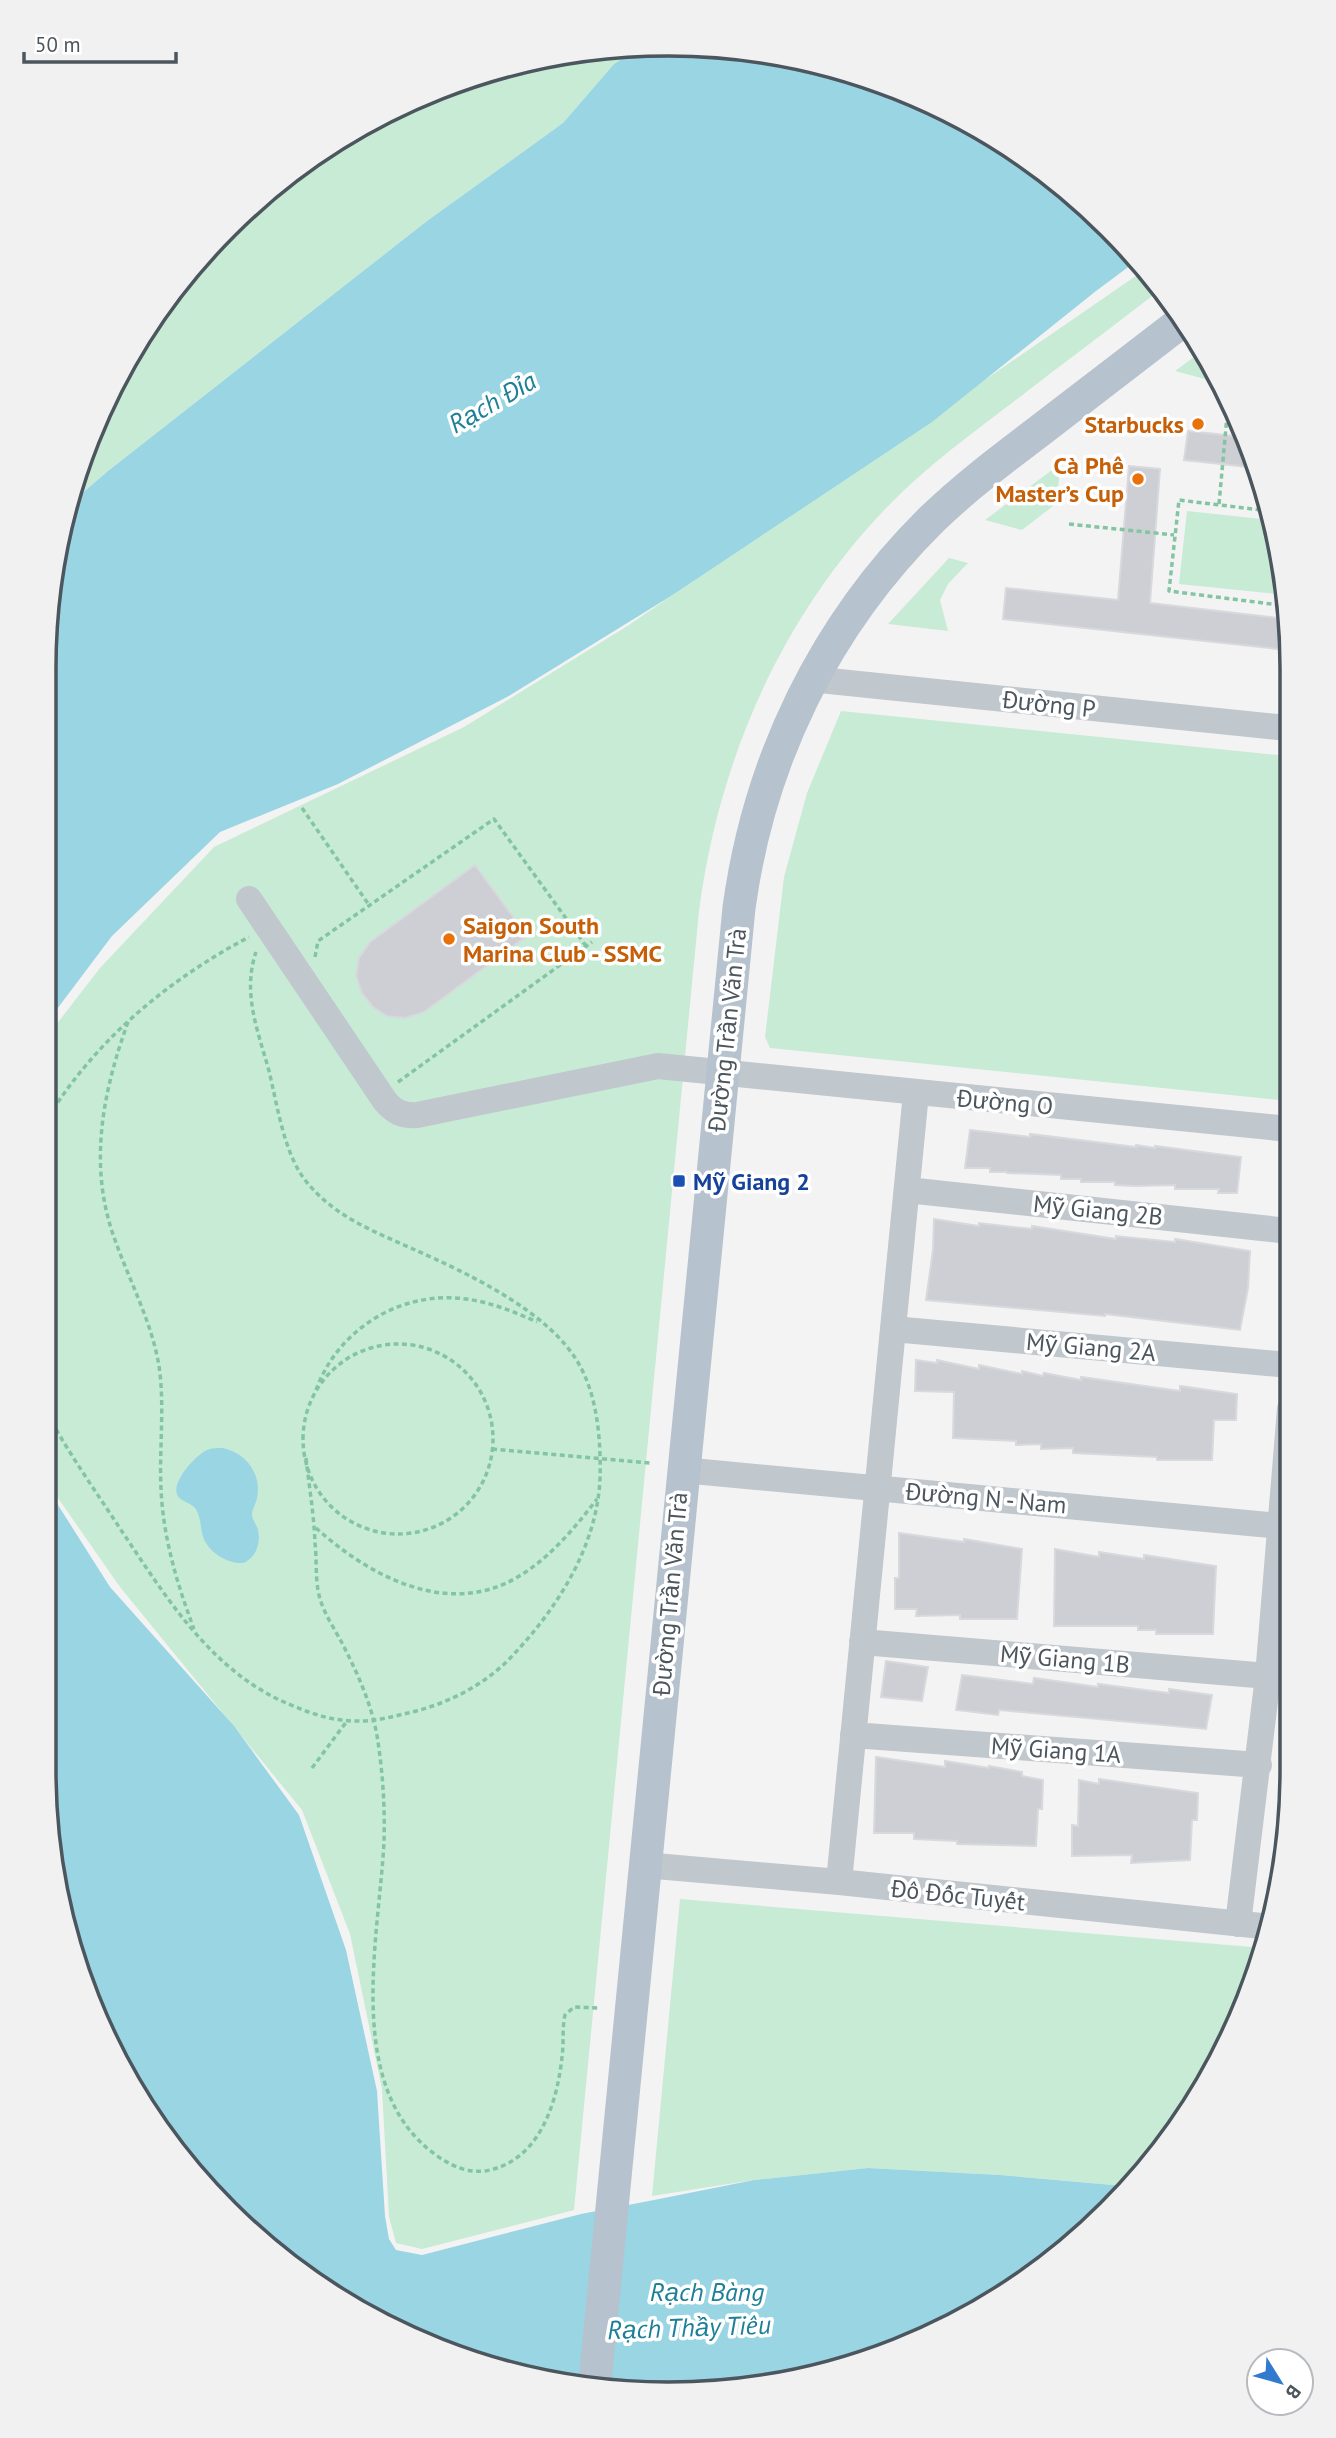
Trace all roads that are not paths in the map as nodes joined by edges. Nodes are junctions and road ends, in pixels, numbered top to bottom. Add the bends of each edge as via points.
1 (1176, 326) edge
2 (810, 679) junction
3 (1280, 727) edge
4 (249, 900) dead end
5 (722, 1073) junction
6 (916, 1093) junction
7 (1280, 1128) edge
8 (907, 1190) junction
9 (1280, 1230) edge
10 (893, 1329) junction
11 (1280, 1365) edge
12 (682, 1470) junction
13 (877, 1487) junction
14 (1280, 1526) edge
15 (1280, 1564) edge
16 (862, 1642) junction
17 (1268, 1676) junction
18 (853, 1735) junction
19 (1259, 1765) junction
20 (644, 1866) junction
21 (839, 1882) junction
22 (1238, 1924) junction
23 (1259, 1926) edge
24 (595, 2378) edge

1 - 2 main road, Đường Trần Văn Trà via 932,519 884,570
2 - 3 street, Đường P
2 - 5 main road, Đường Trần Văn Trà via 770,774 747,854
4 - 5 street, Đường O via 384,1101 400,1113 418,1115 658,1066
5 - 6 street, Đường O
5 - 12 main road, Đường Trần Văn Trà
6 - 7 street, Đường O
6 - 8 street
8 - 9 street, Mỹ Giang 2B
8 - 10 street
10 - 11 street, Mỹ Giang 2A
10 - 13 street
12 - 13 street, Đường N - Nam
12 - 20 main road, Đường Trần Văn Trà
13 - 14 street, Đường N - Nam
13 - 16 street
15 - 17 street
16 - 17 street, Mỹ Giang 1B
16 - 18 street
17 - 19 street
18 - 19 street, Mỹ Giang 1A
18 - 21 street
19 - 22 street
20 - 21 street, Đô Đốc Tuyết
20 - 24 main road, Đường Trần Văn Trà
21 - 22 street, Đô Đốc Tuyết
22 - 23 street, Đô Đốc Tuyết

